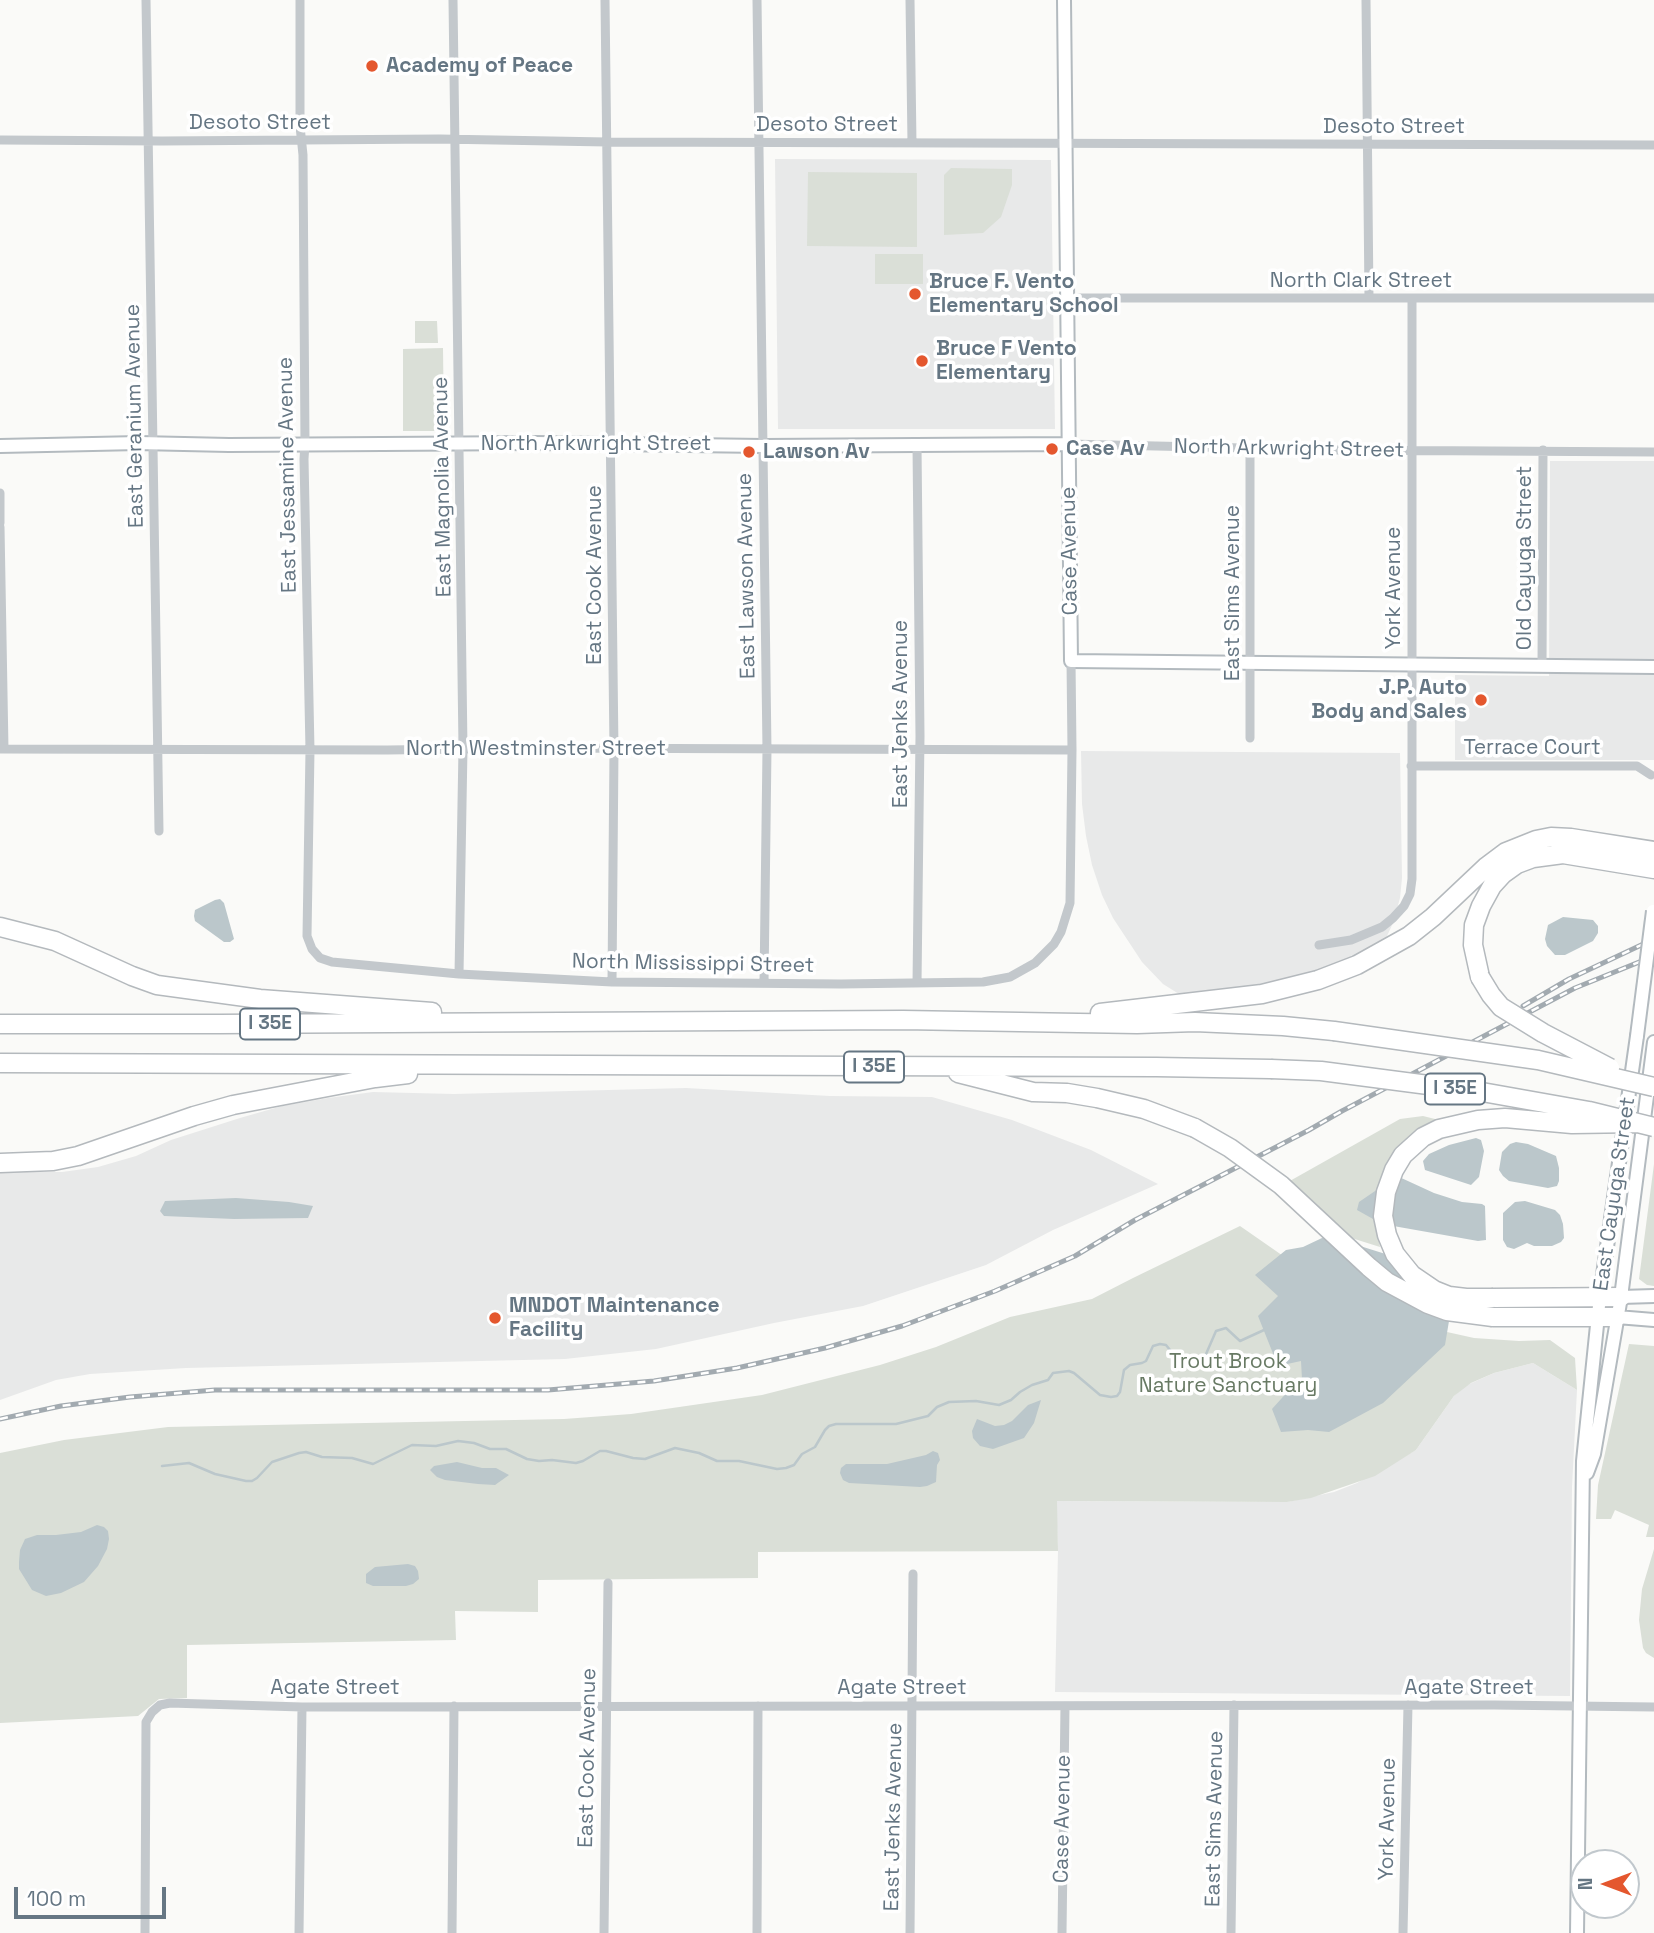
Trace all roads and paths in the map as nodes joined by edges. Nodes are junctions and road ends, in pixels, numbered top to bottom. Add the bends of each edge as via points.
1 (146, 0) edge
2 (300, 0) edge
3 (453, 0) edge
4 (604, 0) edge
5 (757, 0) edge
6 (910, 0) edge
7 (1064, 0) edge
8 (1366, 0) edge
9 (0, 140) edge
10 (302, 140) junction
11 (455, 140) junction
12 (149, 141) junction
13 (607, 142) junction
14 (760, 143) junction
15 (912, 143) junction
16 (1065, 144) junction
17 (1366, 144) junction
18 (1654, 145) edge
19 (1369, 298) junction
20 (1412, 298) junction
21 (1654, 298) edge
22 (1068, 301) junction
23 (152, 444) junction
24 (305, 444) junction
25 (459, 444) junction
26 (611, 444) junction
27 (1068, 444) junction
28 (0, 446) edge
29 (764, 446) junction
30 (917, 446) junction
31 (1250, 448) junction
32 (1543, 450) junction
33 (1412, 451) junction
34 (1654, 452) edge
35 (0, 493) edge
36 (0, 525) edge
37 (1071, 661) junction
38 (1251, 664) junction
39 (1412, 665) junction
40 (1542, 667) junction
41 (1654, 667) edge
42 (1251, 738) dead end
43 (463, 748) junction
44 (920, 748) junction
45 (2, 749) edge
46 (158, 749) junction
47 (614, 749) junction
48 (767, 749) junction
49 (310, 750) junction
50 (1072, 750) junction
51 (1411, 765) junction
52 (1651, 775) dead end
53 (159, 831) dead end
54 (1654, 851) edge
55 (1654, 869) edge
56 (1653, 907) edge
57 (0, 927) edge
58 (1061, 932) joint
59 (1319, 946) dead end
60 (312, 949) joint
61 (459, 974) junction
62 (612, 982) junction
63 (764, 983) junction
64 (917, 983) junction
65 (540, 1021) junction
66 (1016, 1022) junction
67 (0, 1024) edge
68 (1654, 1042) edge
69 (0, 1063) edge
70 (471, 1065) junction
71 (930, 1067) junction
72 (1646, 1085) edge
73 (1646, 1125) edge
74 (0, 1163) edge
75 (1654, 1296) edge
76 (1600, 1297) junction
77 (1621, 1297) junction
78 (1617, 1317) junction
79 (1598, 1318) junction
80 (1654, 1320) edge
81 (1582, 1486) junction
82 (913, 1574) dead end
83 (608, 1583) dead end
84 (1408, 1705) junction
85 (454, 1706) junction
86 (606, 1706) junction
87 (758, 1706) junction
88 (912, 1706) junction
89 (1065, 1706) junction
90 (1234, 1706) junction
91 (1580, 1706) junction
92 (302, 1707) junction
93 (1654, 1707) edge
94 (145, 1933) edge
95 (299, 1933) edge
96 (452, 1933) edge
97 (604, 1933) edge
98 (757, 1933) edge
99 (910, 1933) edge
100 (1062, 1933) edge
101 (1231, 1933) edge
102 (1404, 1933) edge
103 (1577, 1933) edge

1 - 12 street, East Geranium Avenue
2 - 10 street, East Jessamine Avenue
3 - 11 street, East Magnolia Avenue
4 - 13 street, East Cook Avenue
5 - 14 street, East Lawson Avenue
6 - 15 street
7 - 16 street, Case Avenue
8 - 17 street
9 - 12 street, Desoto Street
10 - 11 street, Desoto Street
10 - 12 street, Desoto Street
10 - 24 street, East Jessamine Avenue
11 - 13 street, Desoto Street
11 - 25 street, East Magnolia Avenue
12 - 23 street, East Geranium Avenue
13 - 14 street, Desoto Street
13 - 26 street, East Cook Avenue
14 - 15 street, Desoto Street
14 - 29 street, East Lawson Avenue
15 - 16 street, Desoto Street
16 - 17 street, Desoto Street
16 - 22 street, Case Avenue
17 - 18 street, Desoto Street
17 - 19 street
19 - 20 street, North Clark Street
19 - 22 street, North Clark Street
20 - 21 street, North Clark Street
20 - 33 street, York Avenue
22 - 27 street, Case Avenue
23 - 24 street, North Arkwright Street
23 - 28 street, North Arkwright Street
23 - 46 street, East Geranium Avenue
24 - 25 street, North Arkwright Street
24 - 49 street, East Jessamine Avenue
25 - 26 street, North Arkwright Street
25 - 43 street, East Magnolia Avenue
26 - 29 street, North Arkwright Street
26 - 47 street, East Cook Avenue
27 - 30 street, North Arkwright Street
27 - 31 street, North Arkwright Street
27 - 37 street, Case Avenue
29 - 30 street, North Arkwright Street
29 - 48 street, East Lawson Avenue
30 - 44 street, East Jenks Avenue
31 - 33 street, North Arkwright Street
31 - 38 street, East Sims Avenue
32 - 33 street, North Arkwright Street
32 - 34 street, North Arkwright Street
32 - 40 street, Old Cayuga Street
33 - 39 street, York Avenue
35 - 36 street
36 - 45 street
37 - 38 street
37 - 50 street, Case Avenue
38 - 39 street
38 - 42 street, East Sims Avenue
39 - 40 street
39 - 51 street, York Avenue
40 - 41 street
43 - 47 street, North Westminster Street
43 - 49 street, North Westminster Street
43 - 61 street, East Magnolia Avenue
44 - 48 street, North Westminster Street
44 - 50 street, North Westminster Street
44 - 64 street, East Jenks Avenue
45 - 46 street, North Westminster Street
46 - 49 street, North Westminster Street
46 - 53 street, East Geranium Avenue
47 - 48 street, North Westminster Street
47 - 62 street, East Cook Avenue
48 - 63 street, East Lawson Avenue
49 - 60 street, East Jessamine Avenue via 307,936
50 - 58 street, Case Avenue via 1071,891
51 - 52 street, Terrace Court via 1637,766
51 - 59 street, York Avenue via 1412,879 1404,906 1382,926 1351,940
54 - 66 highway via 1571,838 1536,840 1496,859 1409,936 1318,980 1262,994
55 - 72 highway, bridge via 1563,854 1517,864 1492,886 1481,906 1473,945 1480,977 1502,1007
56 - 76 street, East Cayuga Street, bridge
57 - 65 highway via 55,941 158,985 305,1003
58 - 64 street, North Mississippi Street via 1045,954 1010,976 983,982
60 - 61 street, North Mississippi Street via 332,962
61 - 62 street, North Mississippi Street
62 - 63 street, North Mississippi Street
63 - 64 street, North Mississippi Street
65 - 66 highway, I 35E
65 - 67 highway, I 35E
66 - 72 highway, I 35E, bridge via 1208,1023 1334,1031 1538,1060
68 - 77 street, East Cayuga Street
69 - 70 highway, I 35E
70 - 71 highway, I 35E
70 - 74 highway via 233,1105 78,1156
71 - 73 highway, I 35E, bridge via 1321,1071 1482,1092
71 - 79 highway, bridge via 1033,1092 1067,1093 1132,1106 1195,1128 1281,1185 1387,1282 1428,1304 1493,1318
73 - 76 highway, bridge via 1504,1118 1439,1129 1403,1155 1385,1192 1383,1216 1395,1254 1412,1275 1434,1290 1466,1298
75 - 77 street
76 - 77 highway
76 - 79 street, East Cayuga Street
77 - 78 street, East Cayuga Street
78 - 79 highway
78 - 80 street
78 - 81 street, East Cayuga Street via 1594,1454
79 - 81 street, East Cayuga Street
81 - 91 street, East Cayuga Street
82 - 88 street, East Jenks Avenue
83 - 86 street, East Cook Avenue
84 - 90 street, Agate Street
84 - 91 street, Agate Street
84 - 102 street, York Avenue
85 - 86 street, Agate Street
85 - 92 street, Agate Street
85 - 96 street
86 - 87 street, Agate Street
86 - 97 street, East Cook Avenue
87 - 88 street, Agate Street
87 - 98 street
88 - 89 street, Agate Street
88 - 99 street, East Jenks Avenue
89 - 90 street, Agate Street
89 - 100 street, Case Avenue
90 - 101 street, East Sims Avenue
91 - 93 street, Agate Street
91 - 103 street, East Cayuga Street
92 - 94 street, Agate Street via 170,1703 152,1712 146,1722
92 - 95 street

